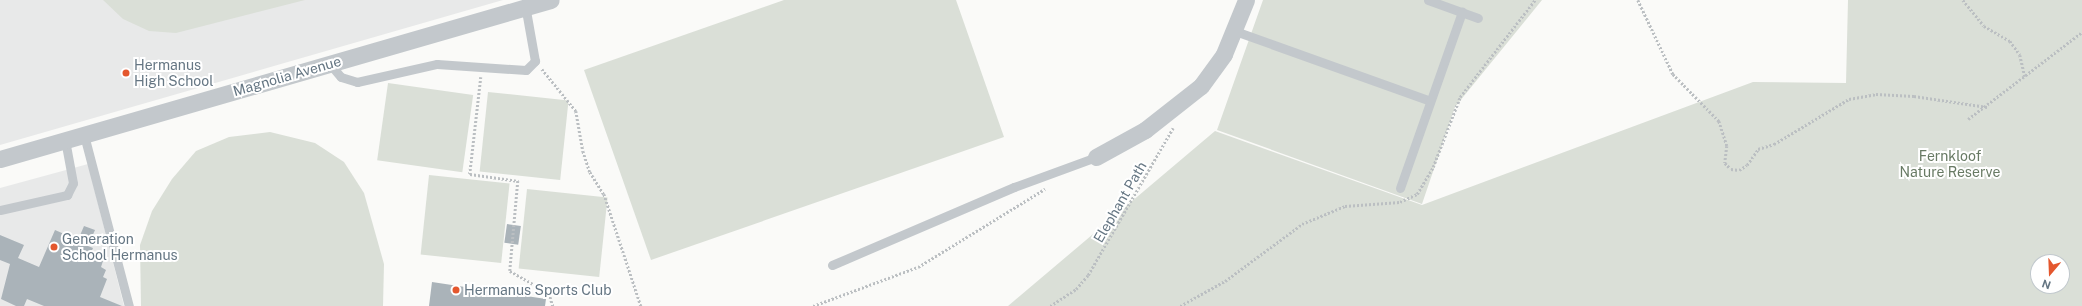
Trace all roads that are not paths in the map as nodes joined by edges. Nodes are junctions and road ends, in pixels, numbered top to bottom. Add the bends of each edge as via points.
1 (551, 0) edge
2 (1246, 0) edge
3 (1428, 0) edge
4 (525, 4) edge
5 (1462, 12) junction
6 (1478, 18) dead end
7 (1235, 31) junction
8 (330, 64) junction
9 (1430, 101) junction
10 (84, 134) junction
11 (65, 140) junction
12 (1096, 157) joint
13 (0, 159) edge
14 (1400, 188) dead end
15 (0, 210) edge
16 (832, 265) dead end
17 (129, 306) edge

1 - 4 street, Magnolia Avenue
2 - 7 street
3 - 5 lane
4 - 8 street, Magnolia Avenue
4 - 8 lane via 535,61 522,71 482,65 437,64 357,82 341,77
5 - 6 lane
5 - 9 lane
7 - 9 lane
7 - 12 street via 1217,65 1191,95 1145,130
8 - 10 street, Magnolia Avenue
9 - 14 lane
10 - 11 street, Magnolia Avenue
10 - 17 lane
11 - 13 street, Magnolia Avenue
11 - 15 lane via 73,183 67,195
12 - 16 lane via 1014,187

